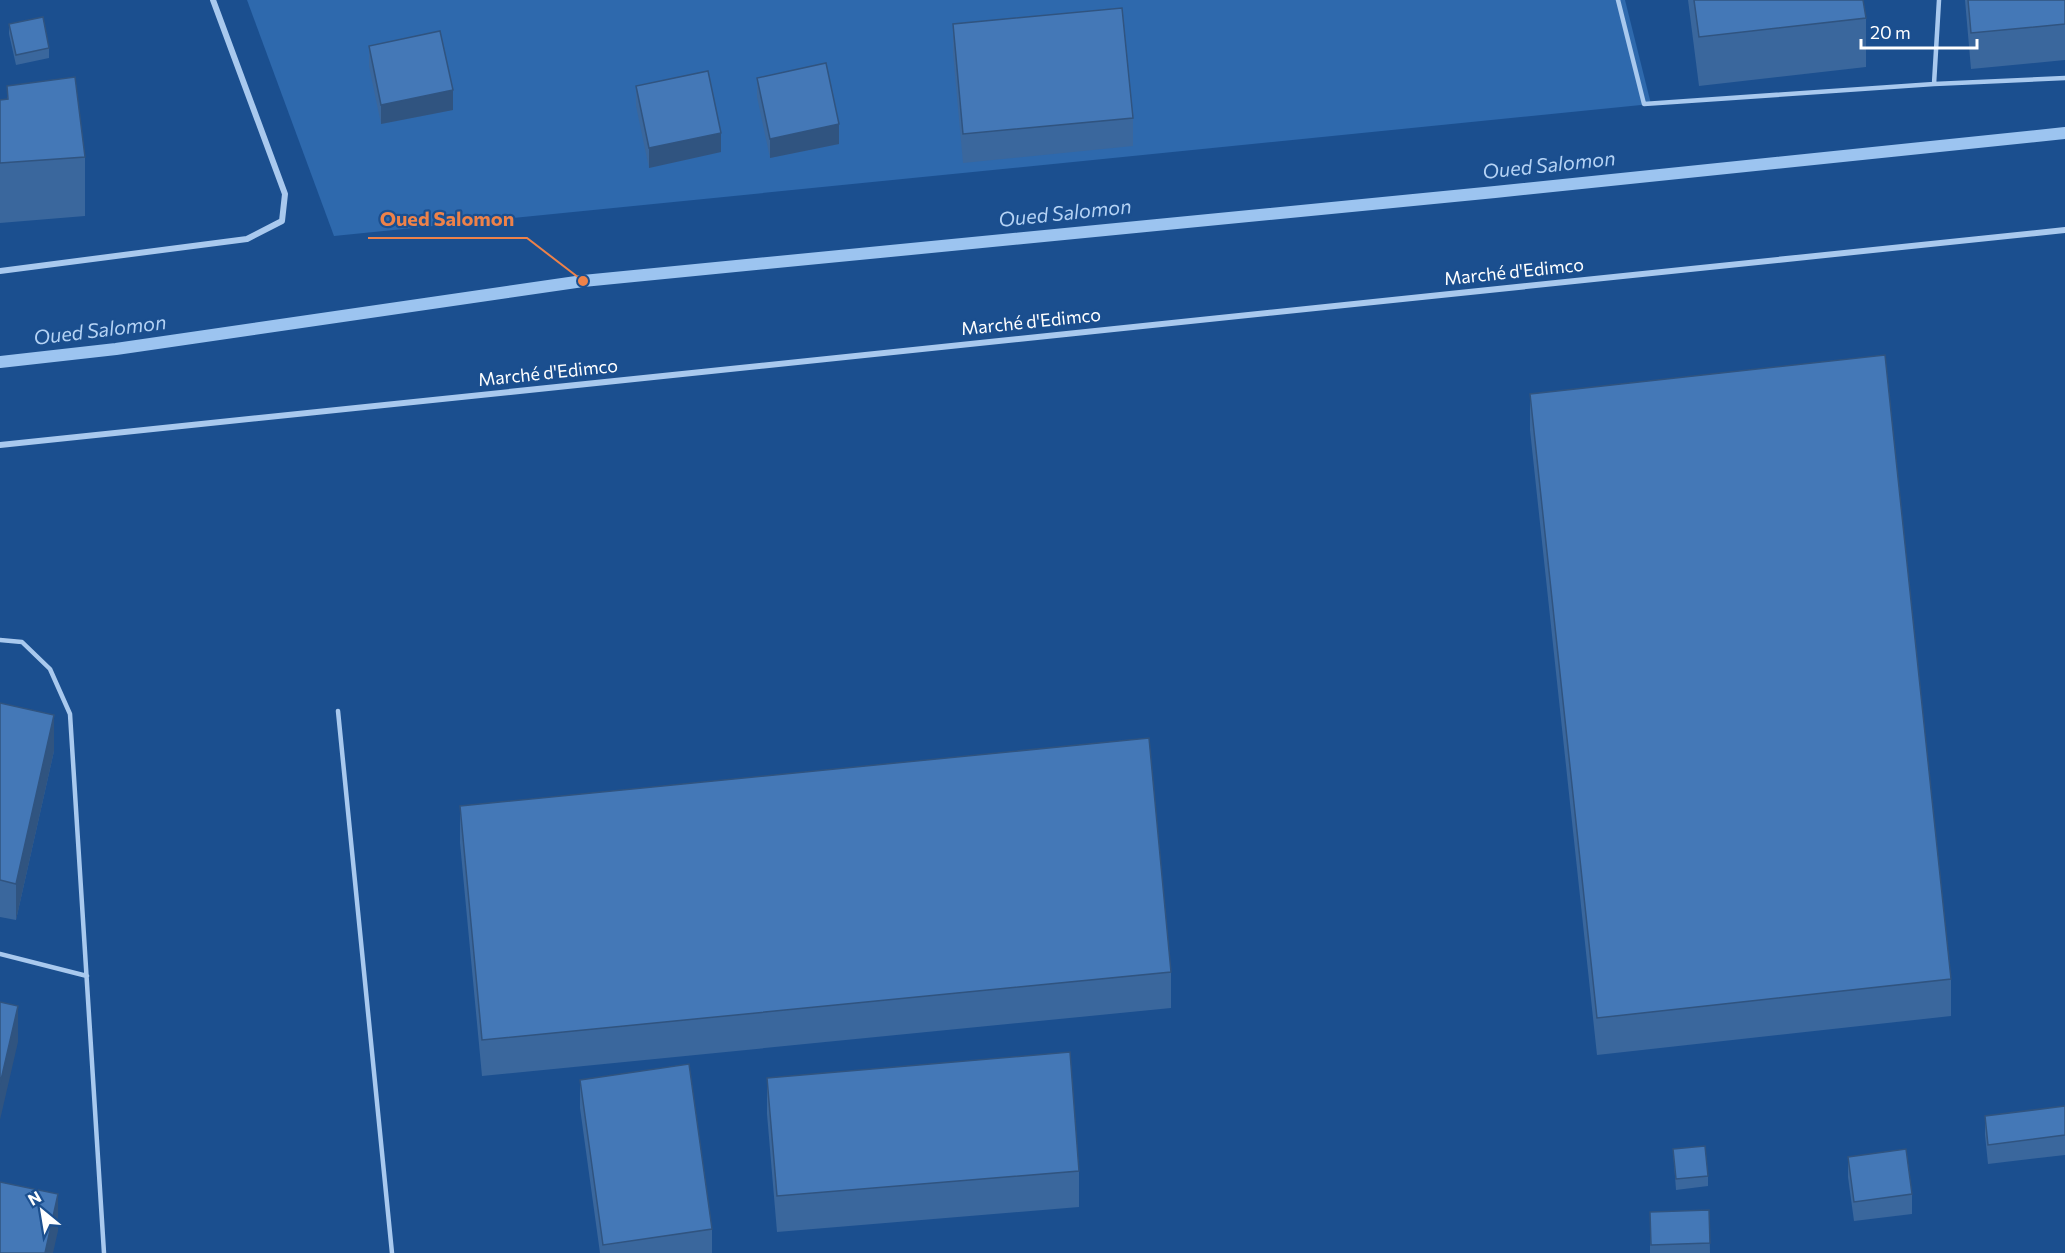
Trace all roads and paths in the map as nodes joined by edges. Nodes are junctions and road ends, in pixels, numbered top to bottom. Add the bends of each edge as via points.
1 (213, 0) edge
2 (1618, 0) edge
3 (1939, 0) edge
4 (2065, 78) edge
5 (1934, 84) junction
6 (2065, 230) edge
7 (0, 272) edge
8 (0, 445) edge
9 (0, 640) edge
10 (338, 711) dead end
11 (0, 954) edge
12 (87, 976) junction
13 (104, 1253) edge
14 (392, 1253) edge

1 - 7 street via 285,194 282,221 247,239
2 - 5 lane via 1644,104
3 - 5 lane
4 - 5 lane
6 - 8 street, Marché d'Edimco
9 - 12 lane via 22,642 50,669 69,714
10 - 14 lane
11 - 12 lane
12 - 13 lane

